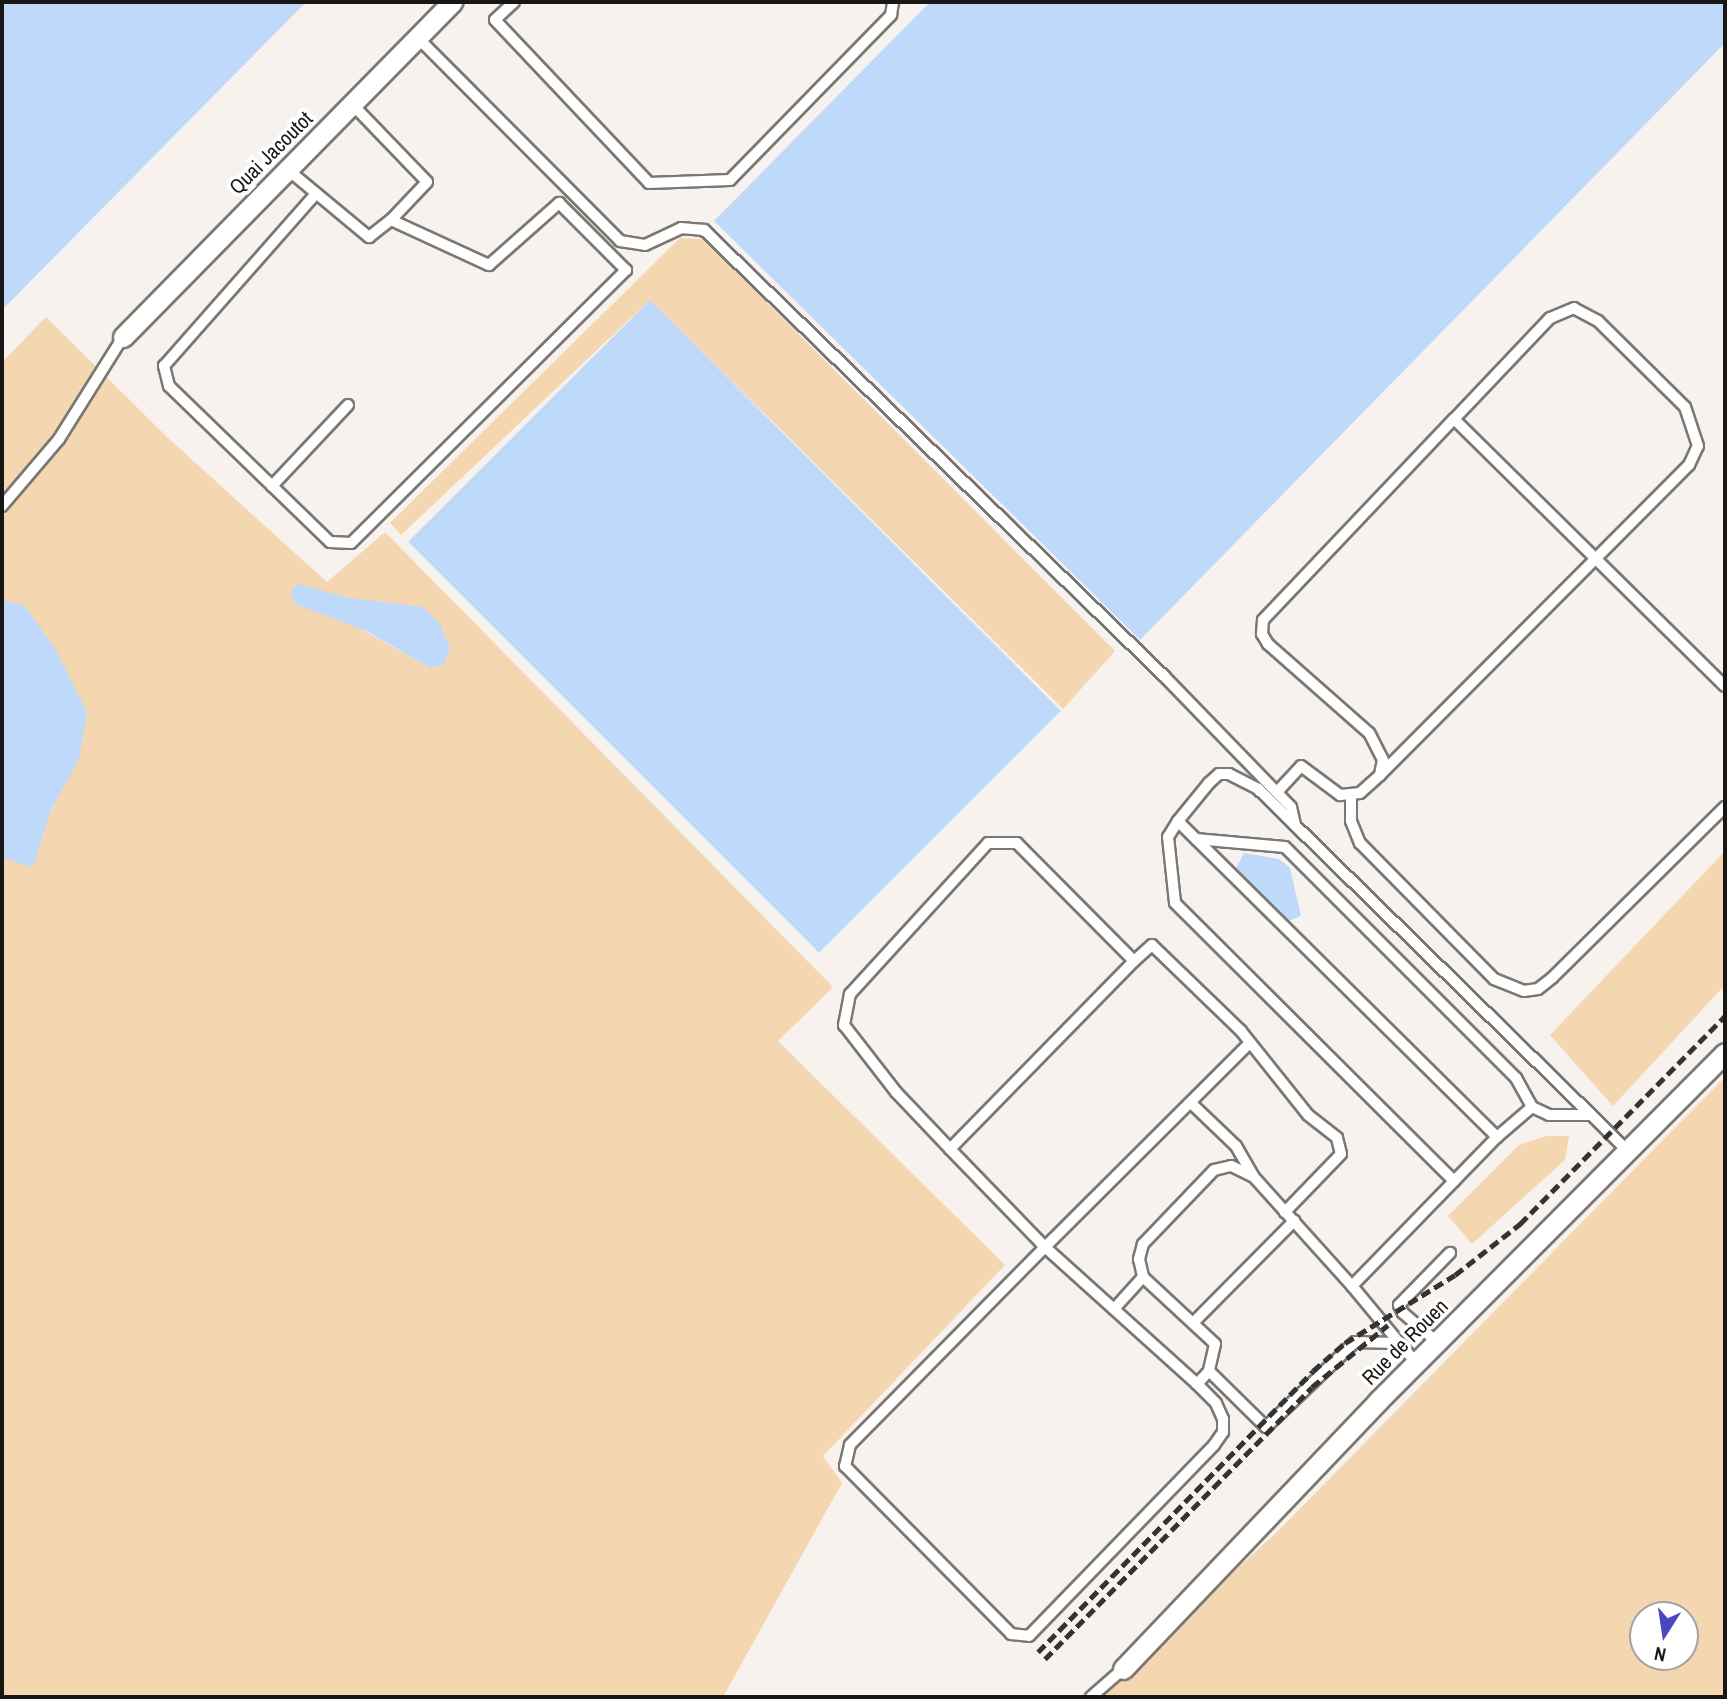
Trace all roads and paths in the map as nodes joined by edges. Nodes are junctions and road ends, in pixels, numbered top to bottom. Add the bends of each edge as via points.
1 (452, 2) edge
2 (514, 2) edge
3 (893, 2) edge
4 (417, 37) junction
5 (352, 104) junction
6 (286, 169) junction
7 (315, 195) junction
8 (391, 220) junction
9 (123, 337) joint
10 (348, 405) dead end
11 (1454, 419) junction
12 (272, 486) junction
13 (2, 506) edge
14 (1593, 556) junction
15 (1725, 686) edge
16 (1380, 775) junction
17 (1277, 792) junction
18 (1350, 795) junction
19 (1725, 807) edge
20 (1178, 821) junction
21 (1296, 826) junction
22 (1195, 839) junction
23 (1134, 961) junction
24 (1250, 1044) junction
25 (1725, 1053) edge
26 (1191, 1102) junction
27 (1532, 1107) junction
28 (1590, 1115) junction
29 (1497, 1137) junction
30 (950, 1149) junction
31 (1628, 1151) junction
32 (1254, 1177) junction
33 (1454, 1181) junction
34 (1285, 1212) junction
35 (1294, 1221) junction
36 (1045, 1247) junction
37 (1450, 1253) dead end
38 (1143, 1277) junction
39 (1352, 1286) junction
40 (1114, 1309) junction
41 (1192, 1323) junction
42 (1437, 1342) junction
43 (1397, 1343) junction
44 (1416, 1363) junction
45 (1209, 1371) junction
46 (1197, 1384) junction
47 (1123, 1669) joint
48 (1091, 1697) edge

1 - 4 street, Quai Jacoutot
2 - 3 lane via 495,20 649,183 730,180 891,15
4 - 5 street, Quai Jacoutot
4 - 17 lane via 620,241 645,245 681,228 704,230 1154,666
5 - 6 street, Quai Jacoutot
5 - 8 lane via 427,182
6 - 7 lane
6 - 9 street, Quai Jacoutot
7 - 8 lane via 369,237
7 - 12 lane via 164,366 169,386
8 - 12 lane via 489,265 559,202 625,270 351,543 330,542
9 - 13 lane via 59,439
10 - 12 lane
11 - 14 lane
11 - 14 lane via 1550,318 1574,308 1598,321 1675,397 1694,425 1698,446 1689,465
11 - 16 lane via 1269,611 1261,627 1268,644 1369,733 1383,760
14 - 15 lane
14 - 16 lane
16 - 18 lane via 1360,793
17 - 18 lane via 1301,766 1332,790
17 - 21 lane via 1291,807
18 - 19 lane via 1351,821 1360,843 1494,979 1524,991 1538,989 1552,978
20 - 21 lane via 1219,774 1242,779
20 - 22 lane
20 - 33 lane via 1168,837 1175,903
21 - 28 lane
22 - 27 lane via 1285,847 1516,1078
22 - 29 lane
23 - 24 lane via 1152,945
23 - 30 lane
23 - 30 lane via 1017,843 988,842 850,994 844,1010 844,1025 896,1092
24 - 26 lane
24 - 34 lane via 1308,1115 1337,1138 1340,1154 1326,1174
25 - 31 street, Rue de Rouen
26 - 32 lane via 1236,1146
26 - 36 lane
27 - 28 lane via 1549,1115
27 - 29 lane
28 - 31 lane
29 - 33 lane
30 - 36 lane
31 - 42 street, Rue de Rouen
32 - 34 lane
32 - 38 lane via 1231,1166 1214,1170 1143,1244
33 - 39 lane
34 - 35 lane
35 - 39 lane
35 - 41 lane
36 - 40 lane
36 - 46 lane via 845,1455 851,1477 1011,1634 1029,1636 1039,1627 1214,1445 1223,1432 1223,1419 1216,1402
37 - 42 lane via 1399,1305
38 - 40 lane
38 - 41 lane
39 - 43 lane
40 - 46 lane
41 - 45 lane via 1215,1344
42 - 44 street, Rue de Rouen
43 - 44 lane
43 - 45 lane via 1355,1342 1266,1427
44 - 47 street, Rue de Rouen
45 - 46 lane
47 - 48 lane

